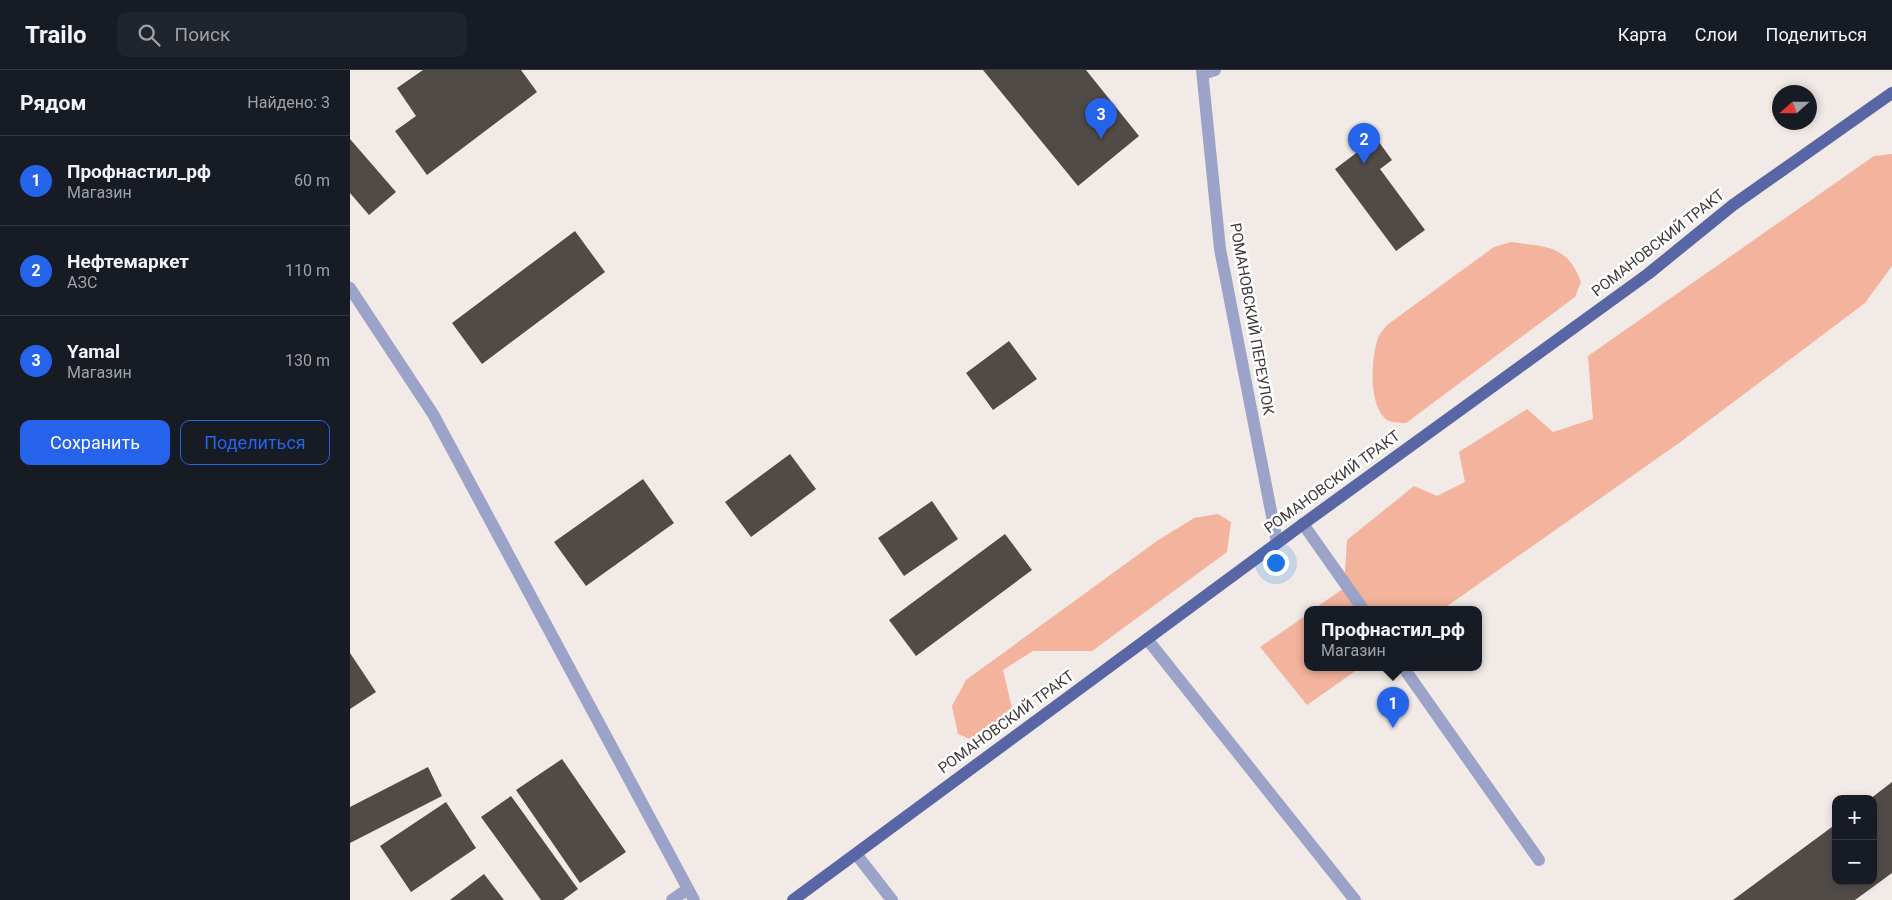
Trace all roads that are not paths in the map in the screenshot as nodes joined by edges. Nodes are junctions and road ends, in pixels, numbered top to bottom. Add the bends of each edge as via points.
1 (1207, 71) edge
2 (1892, 93) edge
3 (350, 288) edge
4 (1303, 524) junction
5 (1277, 542) junction
6 (1361, 606) edge
7 (1147, 639) junction
8 (1406, 671) edge
9 (856, 854) junction
10 (1539, 860) dead end
11 (691, 894) edge
12 (672, 900) edge
13 (793, 900) edge
14 (892, 900) edge
15 (1355, 900) edge

1 - 5 street, РОМАНОВСКИЙ ПЕРЕУЛОК via 1220,249
2 - 4 main road, РОМАНОВСКИЙ ТРАКТ via 1733,205 1648,274
3 - 11 street via 433,414
4 - 5 main road, РОМАНОВСКИЙ ТРАКТ
4 - 6 street
5 - 7 main road, РОМАНОВСКИЙ ТРАКТ
7 - 9 main road, РОМАНОВСКИЙ ТРАКТ
7 - 15 street
8 - 10 street
9 - 13 main road, РОМАНОВСКИЙ ТРАКТ
9 - 14 street
11 - 12 street

